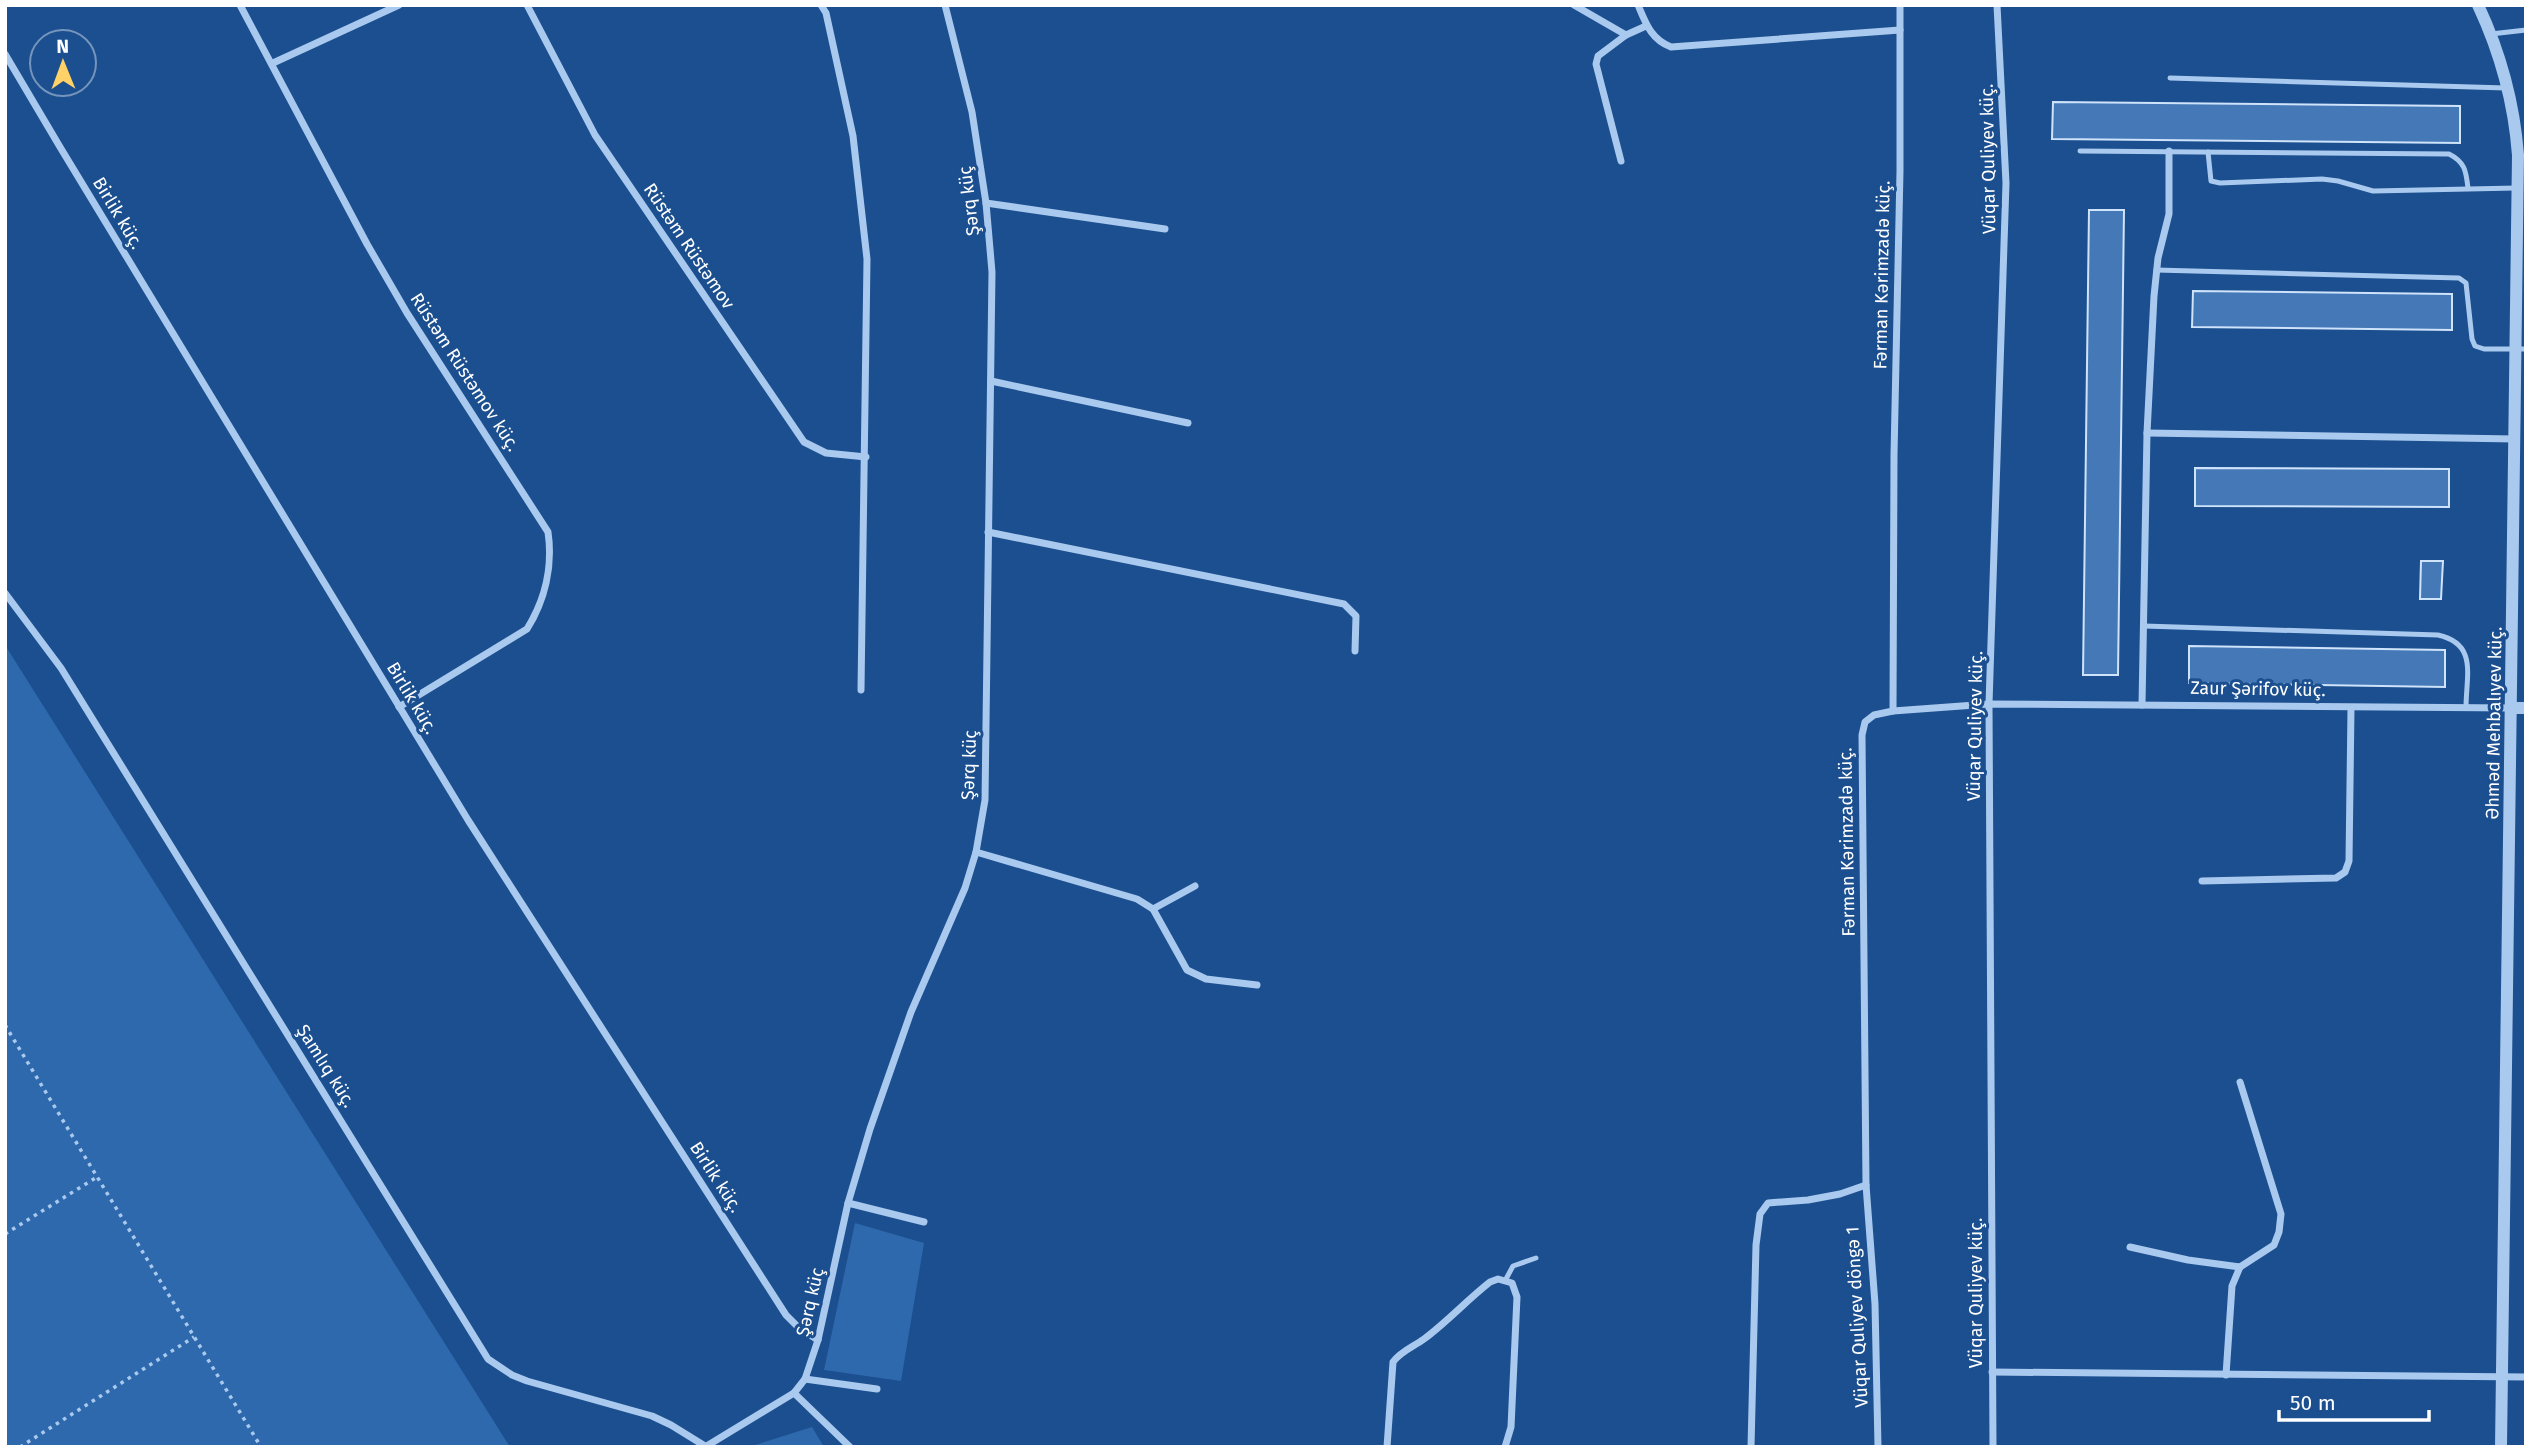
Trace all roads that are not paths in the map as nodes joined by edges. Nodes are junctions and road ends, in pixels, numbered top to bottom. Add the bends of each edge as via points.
1 (240, 5) edge
2 (399, 5) edge
3 (527, 5) edge
4 (821, 5) edge
5 (946, 5) edge
6 (1574, 5) edge
7 (1638, 5) edge
8 (1900, 5) edge
9 (1997, 5) edge
10 (2478, 5) edge
11 (1646, 26) junction
12 (1900, 30) junction
13 (2526, 30) edge
14 (2491, 34) junction
15 (1626, 35) junction
16 (5, 54) edge
17 (273, 63) junction
18 (2170, 78) dead end
19 (2508, 88) junction
20 (2080, 151) dead end
21 (2169, 151) junction
22 (2208, 152) junction
23 (1621, 161) dead end
24 (2468, 188) junction
25 (2519, 188) junction
26 (986, 203) junction
27 (1165, 229) dead end
28 (2522, 257) edge
29 (2156, 270) junction
30 (2521, 349) edge
31 (991, 381) junction
32 (1188, 423) dead end
33 (2147, 433) junction
34 (2515, 439) junction
35 (866, 457) junction
36 (988, 532) junction
37 (5, 593) edge
38 (2144, 626) junction
39 (1355, 651) dead end
40 (861, 690) dead end
41 (1989, 704) junction
42 (2141, 705) junction
43 (399, 707) junction
44 (2351, 708) junction
45 (2466, 708) junction
46 (2511, 708) junction
47 (2526, 708) edge
48 (1893, 711) junction
49 (976, 852) junction
50 (2202, 881) dead end
51 (1195, 886) dead end
52 (1153, 909) junction
53 (1257, 985) dead end
54 (2241, 1082) dead end
55 (1866, 1185) junction
56 (848, 1203) junction
57 (924, 1222) dead end
58 (2130, 1247) dead end
59 (1536, 1258) dead end
60 (2240, 1267) junction
61 (1506, 1279) junction
62 (818, 1340) junction
63 (1992, 1372) junction
64 (2226, 1375) junction
65 (2502, 1376) junction
66 (2526, 1377) edge
67 (805, 1379) junction
68 (877, 1390) dead end
69 (794, 1393) junction
70 (705, 1446) edge
71 (850, 1447) edge
72 (1387, 1447) edge
73 (1505, 1447) edge
74 (1751, 1447) edge
75 (1878, 1447) edge
76 (1993, 1447) edge
77 (2501, 1447) edge

1 - 17 street, Rüstəm Rüstəmov küç.
2 - 17 street
3 - 35 street, Rüstəm Rüstəmov via 595,135 804,442 826,453
4 - 35 street via 853,136 867,259
5 - 26 street, Şərq küç via 972,112
6 - 15 street
7 - 11 street
8 - 12 street, Fərman Kərimzadə küç.
9 - 41 street, Vüqar Quliyev küç. via 2006,183
10 - 14 street, Əhməd Mehbalıyev küç.
11 - 12 street via 1658,42 1671,47
11 - 15 street
12 - 48 street, Fərman Kərimzadə küç.
13 - 14 lane
14 - 19 street, Əhməd Mehbalıyev küç.
15 - 23 street via 1598,56 1596,64
16 - 43 street, Birlik küç.
17 - 43 street, Rüstəm Rüstəmov küç. via 367,244 548,532 552,556 539,610 527,629
18 - 19 lane
19 - 25 street, Əhməd Mehbalıyev küç. via 2516,124
20 - 21 lane
21 - 22 lane
21 - 29 street via 2169,214
22 - 24 lane via 2449,154 2466,167
22 - 24 lane via 2208,174 2211,181 2220,183 2322,179 2373,191
24 - 25 lane
25 - 28 street, Əhməd Mehbalıyev küç.
26 - 27 street
26 - 31 street, Şərq küç via 992,272
28 - 30 street, Əhməd Mehbalıyev küç.
29 - 30 lane via 2459,278 2466,283 2475,346
29 - 33 street
30 - 34 street, Əhməd Mehbalıyev küç.
31 - 32 street
31 - 36 street, Şərq küç
33 - 34 street
33 - 38 street
34 - 46 street, Əhməd Mehbalıyev küç.
35 - 40 street
36 - 39 street via 1344,604 1356,616
36 - 49 street, Şərq küç via 985,800
37 - 70 street, Şamlıq küç. via 61,668 488,1359 512,1376 652,1416
38 - 42 street
38 - 45 lane via 2452,638 2466,657
41 - 42 street, Zaur Şərifov küç.
41 - 48 street, Zaur Şərifov küç.
41 - 63 street, Vüqar Quliyev küç.
42 - 44 street, Zaur Şərifov küç.
43 - 62 street, Birlik küç. via 786,1315
44 - 45 street, Zaur Şərifov küç.
44 - 50 street via 2349,860 2345,872 2336,878
45 - 46 street, Zaur Şərifov küç.
46 - 47 street, Zaur Şərifov küç.
46 - 65 street, Əhməd Mehbalıyev küç.
48 - 55 street, Fərman Kərimzadə küç. via 1864,722 1862,735
49 - 52 street via 1138,899
49 - 56 street, Şərq küç via 961,899 894,1054
51 - 52 street
52 - 53 street via 1187,970 1206,979
54 - 60 street via 2281,1214 2274,1245
55 - 74 street via 1840,1194 1768,1203 1760,1213
55 - 75 street, Vüqar Quliyev döngə 1 via 1875,1304
56 - 57 street
56 - 62 street, Şərq küç
58 - 60 street
59 - 61 lane via 1513,1266
60 - 64 street via 2229,1302
61 - 72 street via 1490,1282 1393,1362
61 - 73 street via 1517,1297 1511,1427
62 - 67 street, Şərq küç
63 - 64 street
63 - 76 street, Vüqar Quliyev küç.
64 - 65 street
65 - 66 street
65 - 77 street, Əhməd Mehbalıyev küç.
67 - 68 street
67 - 69 street, Şərq küç
69 - 70 street, Şərq küç
69 - 71 street

